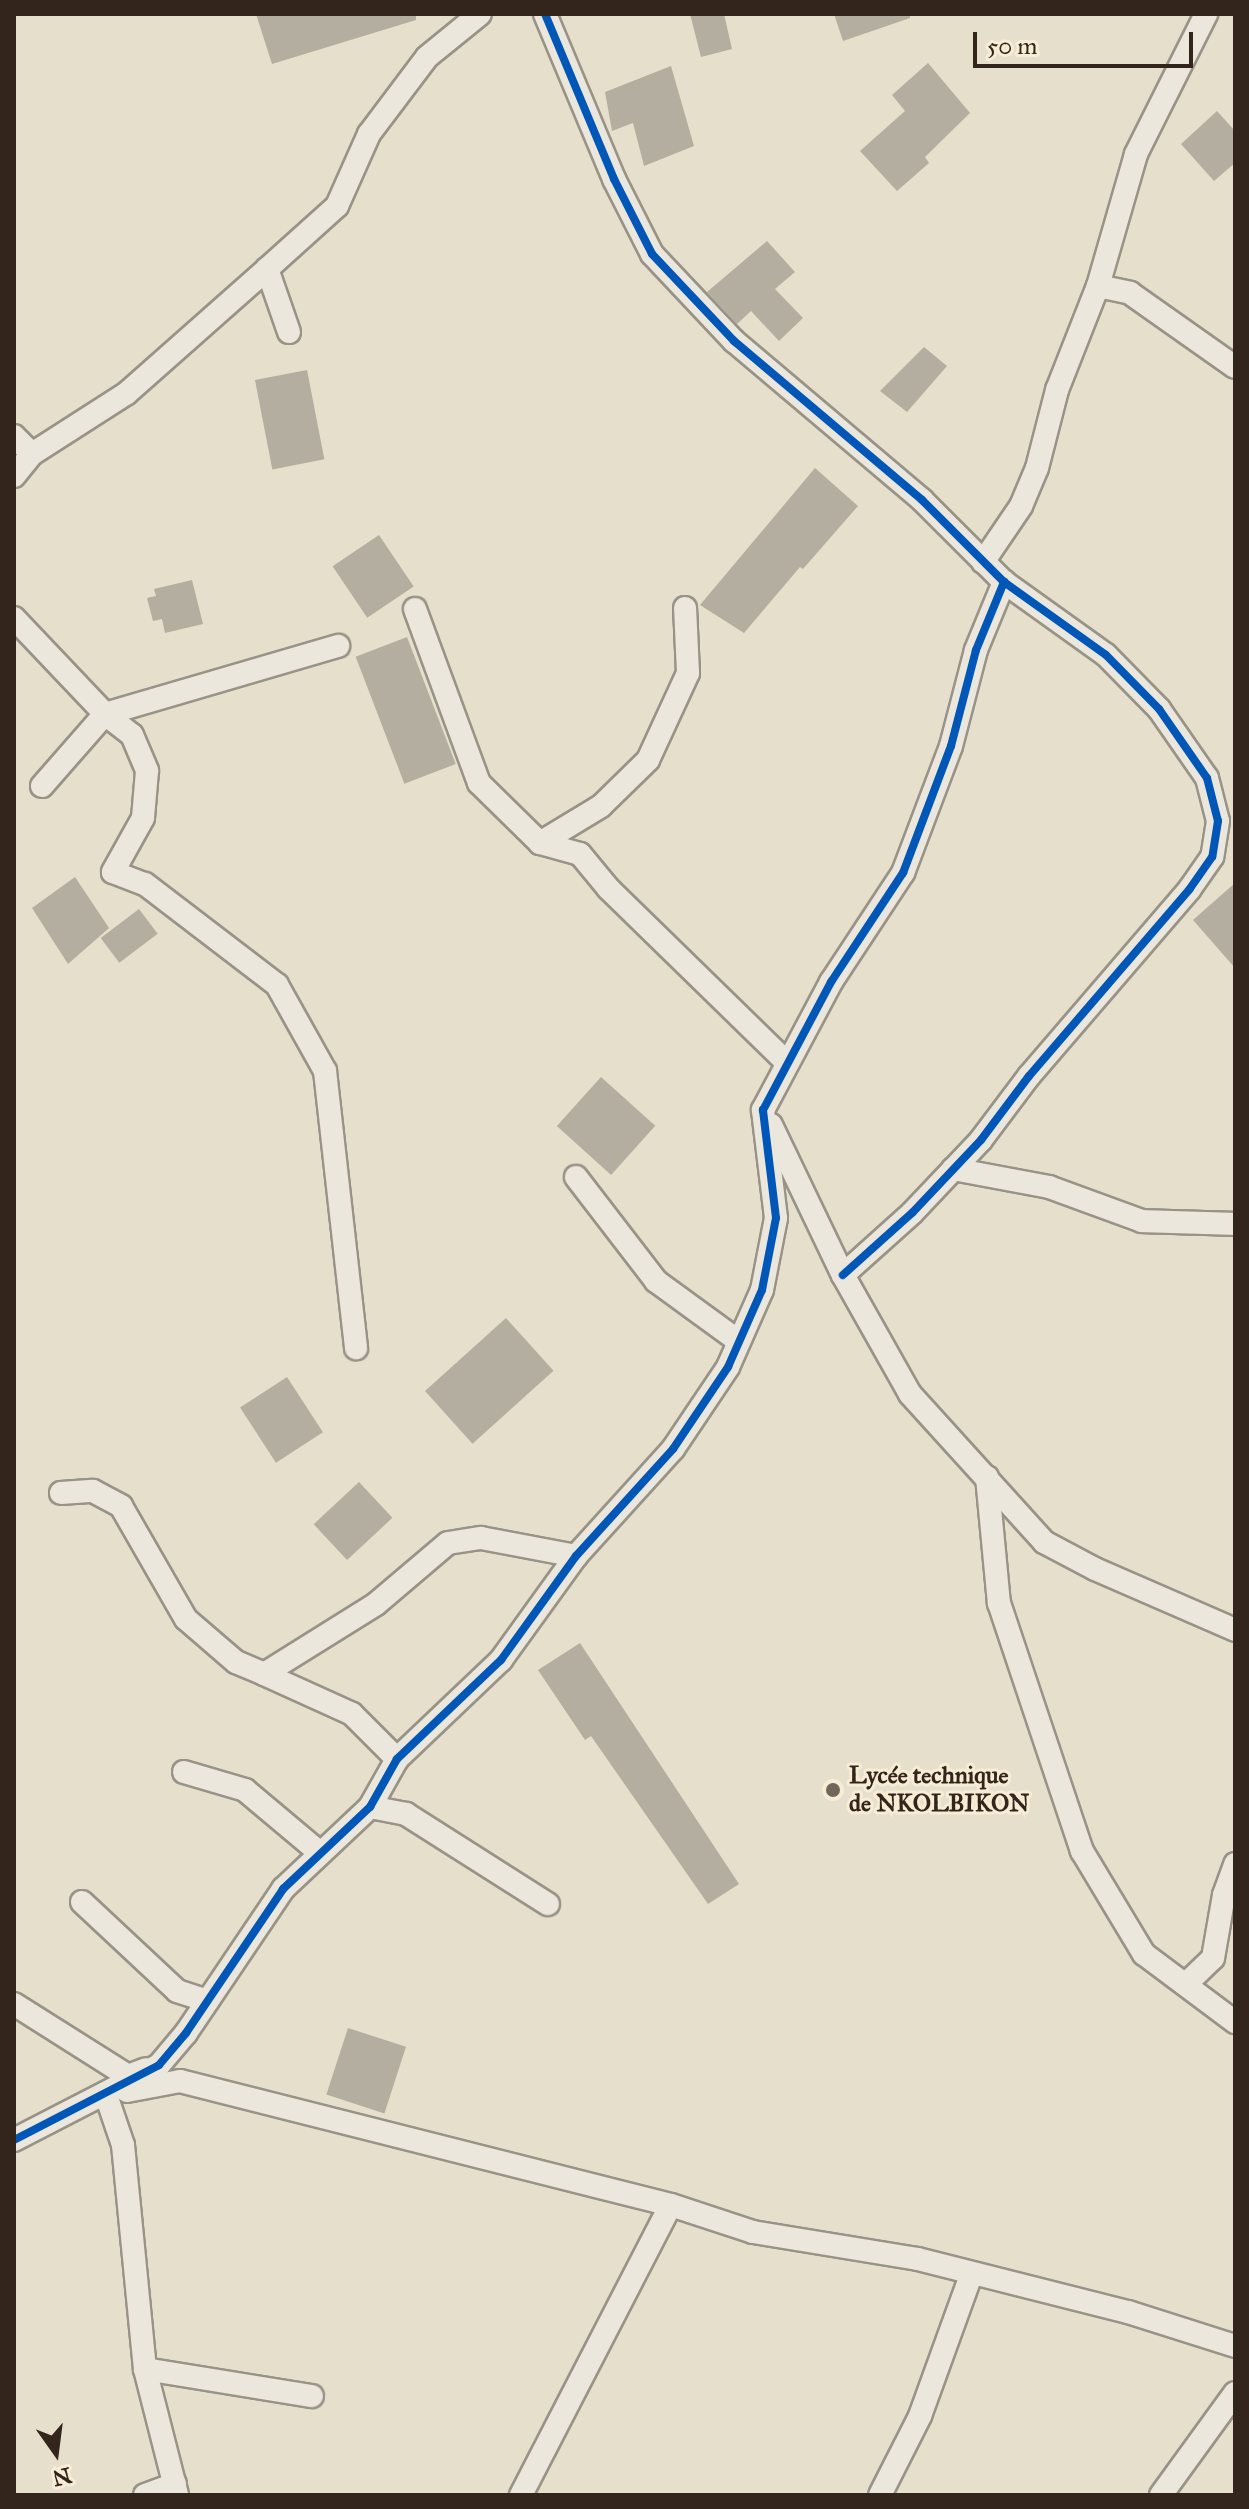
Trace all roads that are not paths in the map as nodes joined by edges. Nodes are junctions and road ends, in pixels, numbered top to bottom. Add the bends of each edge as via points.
1 (480, 14) edge
2 (545, 14) edge
3 (1206, 14) edge
4 (267, 269) junction
5 (1098, 286) junction
6 (289, 332) dead end
7 (1235, 367) edge
8 (14, 436) edge
9 (32, 454) junction
10 (14, 476) edge
11 (983, 562) junction
12 (1004, 582) junction
13 (685, 608) dead end
14 (415, 609) dead end
15 (14, 618) edge
16 (338, 646) dead end
17 (105, 714) junction
18 (42, 786) dead end
19 (540, 843) junction
20 (786, 1062) junction
21 (763, 1110) junction
22 (953, 1169) junction
23 (576, 1177) dead end
24 (1235, 1224) edge
25 (843, 1275) junction
26 (737, 1340) junction
27 (356, 1348) dead end
28 (987, 1477) junction
29 (61, 1493) dead end
30 (576, 1556) junction
31 (1235, 1630) edge
32 (264, 1674) junction
33 (397, 1759) junction
34 (184, 1772) dead end
35 (370, 1807) junction
36 (320, 1853) junction
37 (1235, 1864) edge
38 (82, 1902) dead end
39 (548, 1904) dead end
40 (1186, 1984) junction
41 (207, 2001) junction
42 (14, 2004) edge
43 (1235, 2022) edge
44 (159, 2065) junction
45 (106, 2095) junction
46 (14, 2140) edge
47 (671, 2205) junction
48 (971, 2275) junction
49 (1235, 2346) edge
50 (145, 2369) junction
51 (1235, 2393) edge
52 (312, 2396) dead end
53 (176, 2490) edge
54 (145, 2495) edge
55 (521, 2495) edge
56 (880, 2495) edge
57 (1161, 2495) edge

1 - 4 street via 427,57 377,123 337,206
2 - 11 street via 614,179 652,254 734,341 922,500
3 - 5 street via 1136,154
4 - 6 street
4 - 9 street via 127,393
5 - 7 street via 1130,293
5 - 11 street via 1057,390 1037,468 1021,506
8 - 9 street
9 - 10 street
11 - 12 street
12 - 20 street via 976,650 951,746 903,873
12 - 22 street via 1106,655 1159,709 1207,778 1218,821 1212,857 1189,890
13 - 19 street via 688,673 648,760 601,806
14 - 19 street via 479,783
15 - 17 street
16 - 17 street
17 - 18 street
17 - 27 street via 132,735 147,771 143,818 113,872 145,884 277,985 325,1071
19 - 20 street via 580,854 609,889
20 - 21 street
21 - 25 street
21 - 26 street via 776,1218 762,1290
22 - 24 street via 1049,1187 1142,1221
22 - 25 street
23 - 26 street via 656,1281
25 - 28 street via 910,1394
26 - 30 street via 728,1367 673,1449
28 - 31 street via 1044,1542
28 - 40 street via 999,1603 1082,1851 1144,1954
29 - 32 street via 93,1491 121,1506 186,1619 236,1662
30 - 32 street via 481,1538 448,1543 376,1604
30 - 33 street via 501,1660
32 - 33 street via 352,1714
33 - 35 street
34 - 36 street via 245,1790
35 - 36 street
35 - 39 street via 406,1814
36 - 41 street via 283,1889
37 - 40 street via 1213,1958
38 - 41 street via 177,1991
40 - 43 street
41 - 44 street
42 - 44 street via 128,2076
44 - 45 street
45 - 46 street
45 - 47 street via 180,2081
45 - 50 street via 123,2145
47 - 48 street via 753,2232 918,2259
47 - 55 street
48 - 49 street via 1128,2312
48 - 56 street via 920,2416
50 - 52 street
50 - 53 street
51 - 57 street
53 - 54 street

